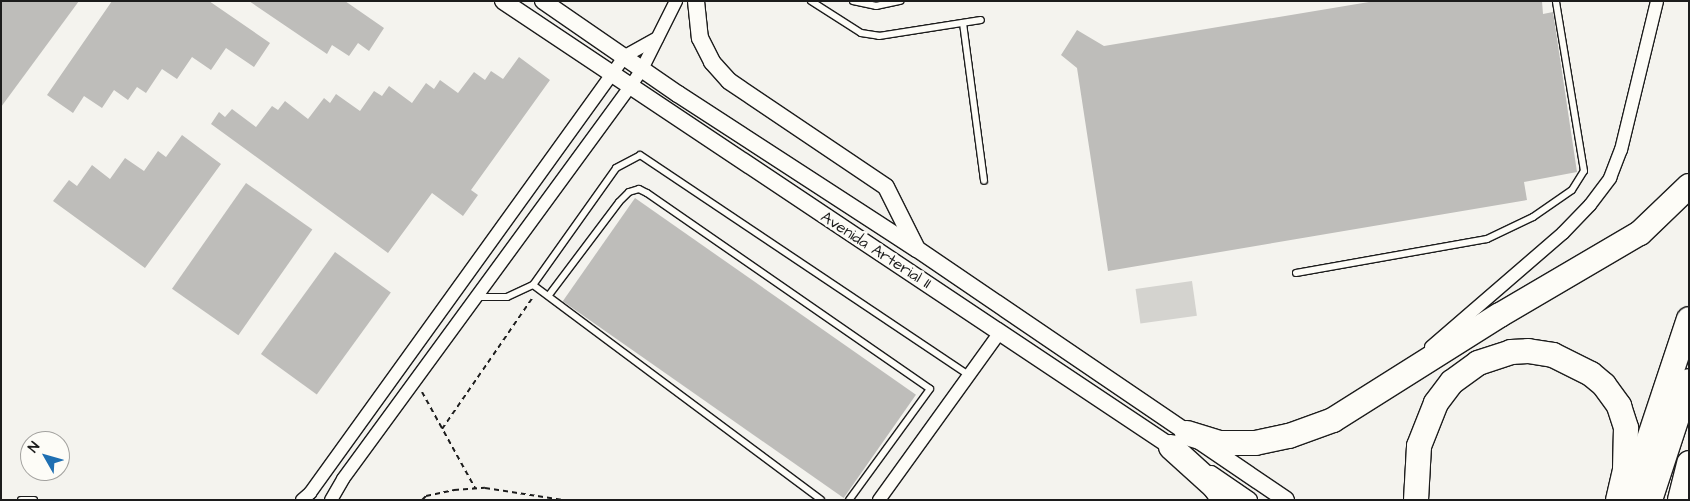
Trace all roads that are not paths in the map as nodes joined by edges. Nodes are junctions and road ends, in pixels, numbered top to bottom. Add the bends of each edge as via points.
1 (504, 1) edge
2 (543, 1) edge
3 (676, 1) edge
4 (696, 1) edge
5 (812, 1) edge
6 (853, 1) edge
7 (900, 1) edge
8 (1556, 1) edge
9 (1656, 1) edge
10 (981, 20) dead end
11 (963, 23) junction
12 (658, 38) junction
13 (624, 56) junction
14 (642, 68) junction
15 (612, 75) junction
16 (630, 87) junction
17 (984, 181) dead end
18 (1689, 186) edge
19 (917, 250) junction
20 (1296, 273) dead end
21 (536, 287) junction
22 (549, 295) junction
23 (476, 297) junction
24 (1689, 320) edge
25 (1000, 332) junction
26 (969, 375) junction
27 (1689, 381) edge
28 (1377, 394) junction
29 (1179, 440) junction
30 (1689, 463) edge
31 (21, 500) edge
32 (34, 500) edge
33 (302, 500) edge
34 (331, 500) edge
35 (821, 500) edge
36 (849, 500) edge
37 (879, 500) edge
38 (1224, 500) edge
39 (1249, 500) edge
40 (1286, 500) edge
41 (1416, 500) edge
42 (1618, 500) edge
43 (1629, 500) edge
44 (1650, 500) edge
45 (1680, 500) edge

1 - 15 street, Avenida Arterial II
2 - 13 street, Avenida Arterial II
3 - 12 street
4 - 19 street via 700,38 712,62 729,81 886,187
5 - 11 lane via 861,33 879,36
6 - 7 lane via 876,6
8 - 20 lane via 1584,172 1572,190 1533,217 1487,239
9 - 28 street via 1621,150 1610,178 1563,233
10 - 11 lane
11 - 17 lane
12 - 13 street
12 - 14 street
13 - 14 street, Avenida Arterial II
13 - 15 street
14 - 16 street
14 - 19 street, Avenida Arterial II
15 - 16 street, Avenida Arterial II
15 - 33 street
16 - 23 street
16 - 25 street, Avenida Arterial II
18 - 28 highway via 1640,233 1500,315
19 - 29 street, Avenida Arterial II
21 - 22 lane
21 - 23 lane via 507,297
21 - 26 lane via 616,168 640,155
22 - 35 lane
22 - 36 lane via 630,192 638,190 655,198 930,389
23 - 34 street
24 - 43 highway
25 - 26 street
25 - 29 street, Avenida Arterial II
26 - 37 street
27 - 44 highway
28 - 29 highway via 1333,420 1263,442
29 - 38 highway
29 - 39 street, Avenida Arterial II
29 - 40 street, Avenida Arterial II
30 - 45 highway
31 - 32 lane
41 - 42 highway via 1419,446 1436,402 1452,382 1478,363 1511,352 1528,351 1553,355 1591,374 1604,385 1619,406 1626,428 1625,470

